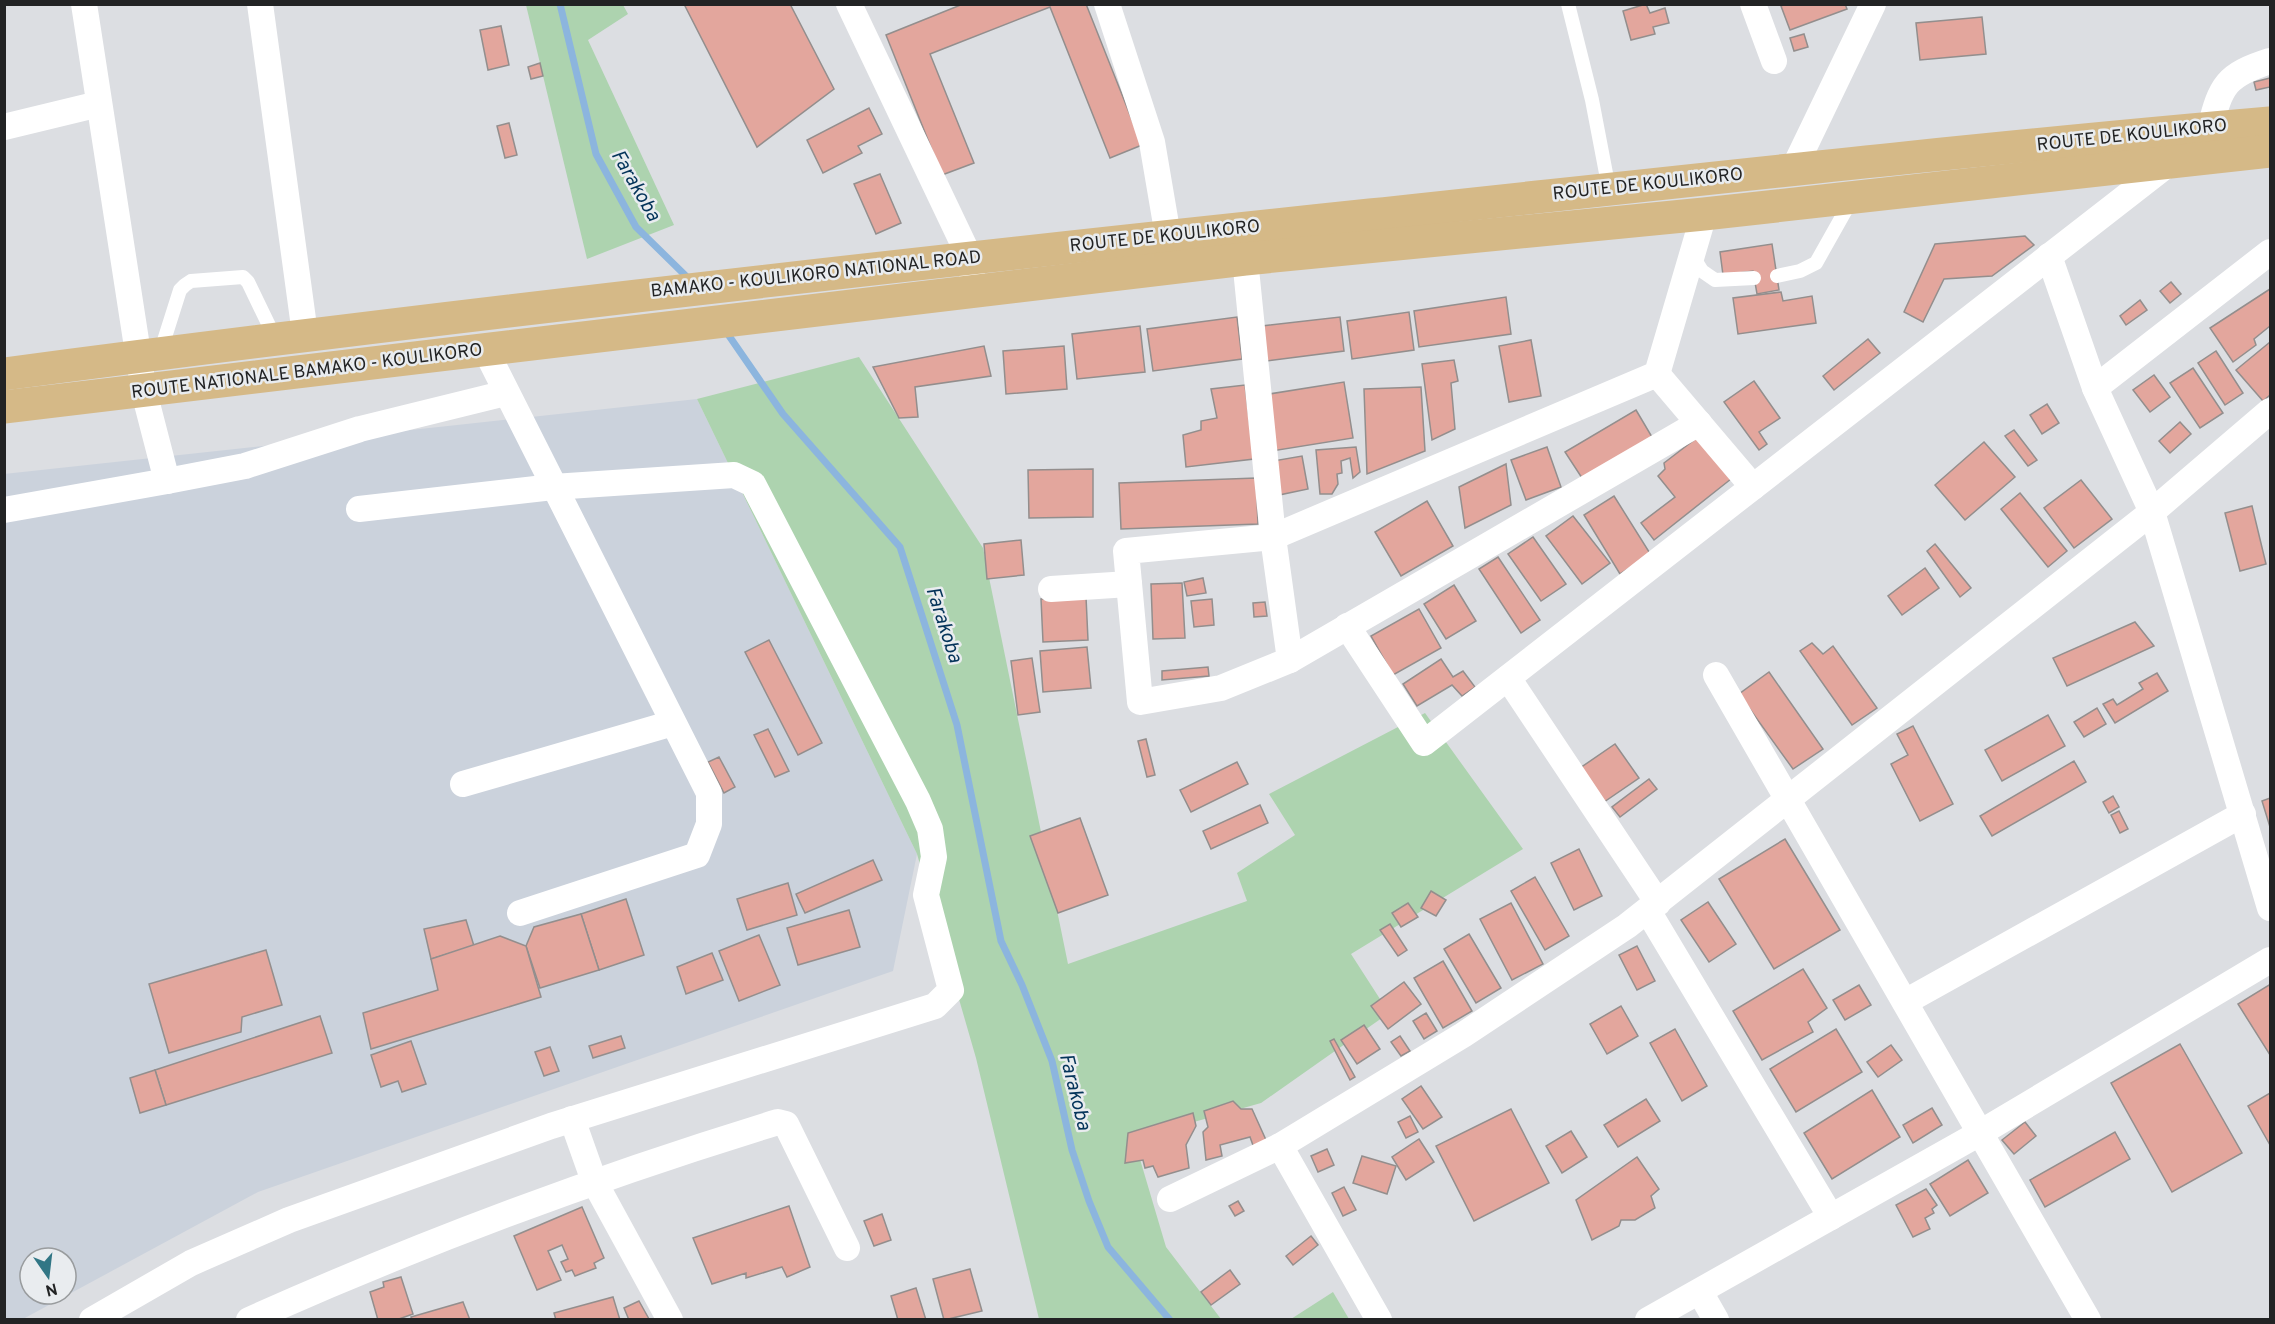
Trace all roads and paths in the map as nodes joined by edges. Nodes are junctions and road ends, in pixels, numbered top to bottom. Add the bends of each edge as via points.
1 (84, 4) edge
2 (260, 4) edge
3 (849, 4) edge
4 (1107, 4) edge
5 (1568, 4) edge
6 (1753, 4) edge
7 (1873, 4) edge
8 (1774, 61) dead end
9 (2271, 61) edge
10 (99, 104) junction
11 (2271, 123) edge
12 (4, 127) edge
13 (2210, 128) junction
14 (2271, 151) edge
15 (2168, 164) junction
16 (1793, 170) junction
17 (1609, 189) junction
18 (1853, 198) junction
19 (1704, 214) junction
20 (1168, 236) junction
21 (1026, 252) joint
22 (2271, 252) edge
23 (1692, 255) junction
24 (2049, 256) junction
25 (969, 258) junction
26 (1245, 259) junction
27 (1777, 276) dead end
28 (1754, 278) dead end
29 (974, 293) junction
30 (606, 299) joint
31 (290, 336) junction
32 (609, 336) joint
33 (486, 351) junction
34 (149, 355) junction
35 (4, 374) edge
36 (1657, 374) junction
37 (2095, 388) junction
38 (144, 392) junction
39 (506, 393) junction
40 (4, 407) edge
41 (2271, 411) edge
42 (1699, 423) junction
43 (167, 480) junction
44 (553, 487) junction
45 (1753, 487) junction
46 (359, 509) dead end
47 (4, 510) edge
48 (2152, 512) junction
49 (1274, 537) junction
50 (1130, 584) junction
51 (1051, 589) dead end
52 (1347, 626) junction
53 (1290, 660) junction
54 (1716, 675) dead end
55 (1508, 678) junction
56 (673, 723) junction
57 (463, 784) dead end
58 (1789, 800) junction
59 (2242, 813) junction
60 (1653, 907) junction
61 (2271, 908) edge
62 (520, 913) dead end
63 (2271, 960) edge
64 (1905, 1002) junction
65 (572, 1119) junction
66 (1980, 1133) junction
67 (1280, 1146) junction
68 (594, 1182) junction
69 (1170, 1199) dead end
70 (1831, 1217) junction
71 (847, 1248) dead end
72 (1700, 1292) junction
73 (92, 1320) edge
74 (249, 1320) edge
75 (670, 1320) edge
76 (1379, 1320) edge
77 (1648, 1320) edge
78 (1716, 1320) edge
79 (2088, 1320) edge

1 - 10 street
2 - 31 street
3 - 25 street
4 - 20 street via 1152,142
5 - 17 lane
6 - 8 street
7 - 16 street
9 - 13 street via 2225,84
10 - 12 street
10 - 34 street
11 - 13 main road, ROUTE DE KOULIKORO
13 - 16 main road, ROUTE DE KOULIKORO
14 - 15 main road, ROUTE DE KOULIKORO
15 - 18 main road, ROUTE DE KOULIKORO
15 - 24 street
16 - 17 main road, ROUTE DE KOULIKORO
17 - 20 main road, ROUTE DE KOULIKORO
18 - 19 main road, ROUTE DE KOULIKORO
18 - 27 lane via 1816,263
19 - 23 street
19 - 26 main road, ROUTE DE KOULIKORO
20 - 21 main road, ROUTE DE KOULIKORO
21 - 25 main road, BAMAKO - KOULIKORO NATIONAL ROAD
22 - 37 street
23 - 28 lane via 1702,271 1715,280
23 - 36 street
24 - 37 street
24 - 45 street
25 - 29 street
25 - 30 main road, BAMAKO - KOULIKORO NATIONAL ROAD
26 - 29 main road, ROUTE DE KOULIKORO
26 - 49 street
29 - 32 main road, BAMAKO - KOULIKORO NATIONAL ROAD
30 - 31 main road, ROUTE NATIONALE BAMAKO - KOULIKORO
31 - 34 main road, ROUTE NATIONALE BAMAKO - KOULIKORO
31 - 34 lane via 243,278 191,281 180,290
32 - 33 main road, ROUTE NATIONALE BAMAKO - KOULIKORO
33 - 38 main road, ROUTE NATIONALE BAMAKO - KOULIKORO
33 - 39 street
34 - 35 main road, ROUTE NATIONALE BAMAKO - KOULIKORO
34 - 38 street
36 - 42 street
36 - 49 street
37 - 48 street
38 - 40 main road, ROUTE NATIONALE BAMAKO - KOULIKORO
38 - 43 street
39 - 43 street via 360,429 245,466
39 - 44 street
41 - 48 street
42 - 45 street
42 - 52 street
43 - 47 street
44 - 46 street
44 - 56 street
44 - 65 street via 734,475 753,484 930,830 934,857 926,895 951,990 935,1006
45 - 55 street
48 - 58 street
48 - 59 street
49 - 50 street via 1126,551
49 - 53 street
50 - 51 street
50 - 53 street via 1140,702 1221,688
52 - 53 street
52 - 55 street via 1424,743
54 - 58 street
55 - 60 street
56 - 57 street
56 - 62 street via 709,793 709,824 697,855
58 - 60 street
58 - 64 street
59 - 61 street
59 - 64 street
60 - 67 street via 1463,1035
60 - 70 street
63 - 66 street
64 - 66 street
65 - 68 street
65 - 73 street via 289,1220 191,1263
66 - 70 street
66 - 79 street
67 - 69 street
67 - 76 street
68 - 71 street via 783,1122
68 - 74 street via 347,1276
68 - 75 street
70 - 72 street
72 - 77 street
72 - 78 street

